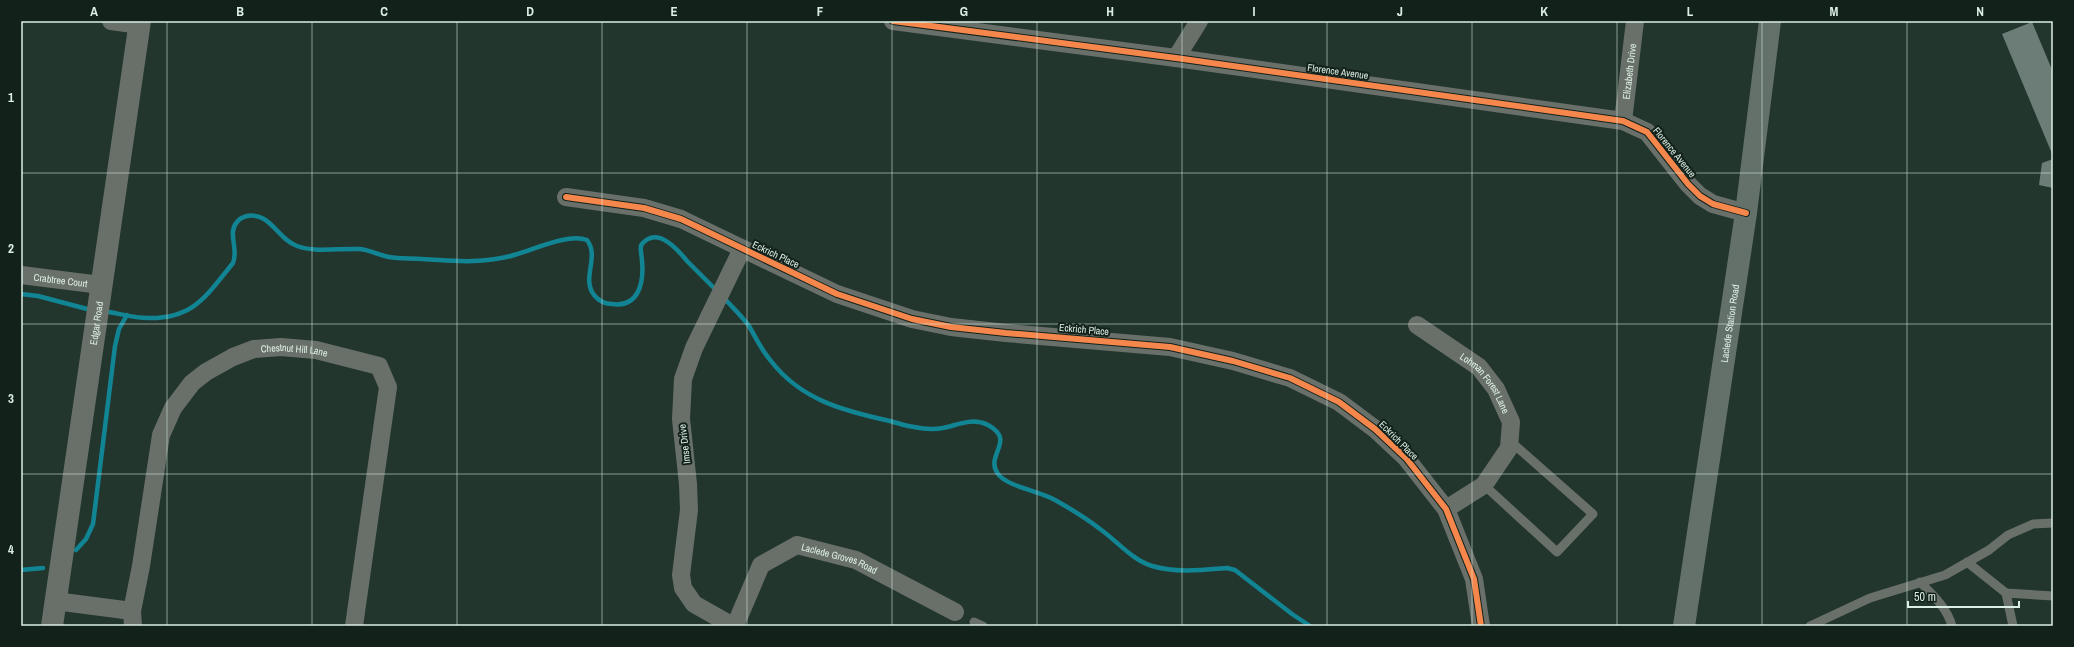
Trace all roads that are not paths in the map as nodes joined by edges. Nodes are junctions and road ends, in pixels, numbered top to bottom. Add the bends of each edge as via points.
1 (111, 21) edge
2 (893, 21) edge
3 (1199, 21) edge
4 (1635, 21) edge
5 (1770, 21) edge
6 (140, 23) edge
7 (1176, 58) junction
8 (1623, 121) junction
9 (566, 197) dead end
10 (1746, 213) junction
11 (742, 249) junction
12 (21, 275) edge
13 (99, 301) junction
14 (1417, 325) dead end
15 (1510, 441) junction
16 (1484, 485) junction
17 (1446, 509) junction
18 (2053, 523) edge
19 (1967, 562) junction
20 (1920, 582) junction
21 (2006, 593) junction
22 (2053, 596) edge
23 (55, 601) junction
24 (955, 612) dead end
25 (133, 618) edge
26 (974, 622) dead end
27 (52, 626) edge
28 (354, 626) edge
29 (734, 626) edge
30 (983, 626) edge
31 (1481, 626) edge
32 (1684, 626) edge
33 (1810, 626) edge
34 (1952, 626) edge
35 (2013, 626) edge

1 - 6 street
2 - 7 street, Florence Avenue
3 - 7 street
4 - 8 street, Elizabeth Drive
5 - 10 main road, Laclede Station Road
6 - 13 street, Edgar Road
7 - 8 street, Florence Avenue
8 - 10 street, Florence Avenue via 1647,132 1700,196 1713,204
9 - 11 street, Eckrich Place via 644,208 681,218
10 - 32 main road, Laclede Station Road
11 - 17 street, Eckrich Place via 837,294 912,319 951,327 1006,333 1170,347 1233,360 1290,378 1339,402 1375,429 1406,458
11 - 29 street, Imse Drive via 694,348 683,379 681,419 689,510 681,575 683,588 694,604
12 - 13 street, Crabtree Court
13 - 23 street, Edgar Road
14 - 15 street, Lohman Forest Lane via 1479,367 1496,389 1511,422
15 - 16 street, Lohman Forest Lane via 1509,448
15 - 16 lane via 1593,514 1557,552
16 - 17 street, Lohman Forest Lane
17 - 31 street, Eckrich Place via 1474,579
18 - 19 lane via 2033,524 2008,536
19 - 20 lane via 1945,575
19 - 21 lane
20 - 33 lane via 1870,598
20 - 34 lane via 1937,599 1950,618
21 - 22 lane
21 - 35 lane
23 - 25 street, Chestnut Hill Lane
23 - 27 street, Edgar Road
24 - 29 street, Laclede Groves Road via 856,560 797,545 761,564
25 - 28 street, Chestnut Hill Lane via 161,435 173,408 192,383 206,372 254,349 281,347 316,350 379,366 388,387
26 - 30 lane

